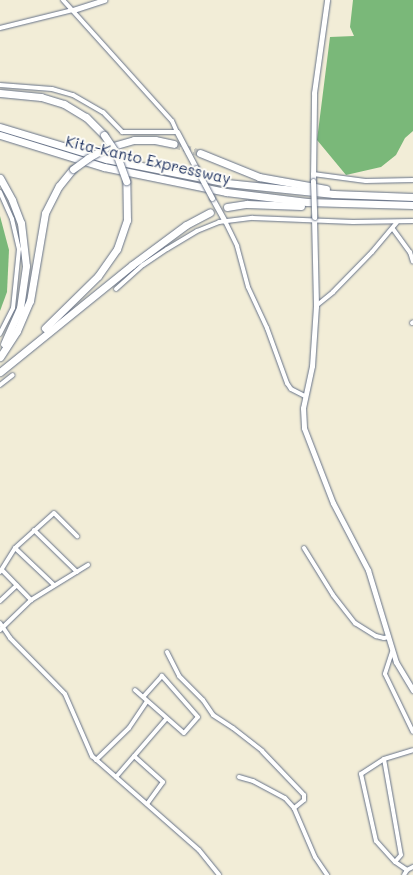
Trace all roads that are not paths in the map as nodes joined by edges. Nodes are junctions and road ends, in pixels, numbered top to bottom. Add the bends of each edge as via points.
1 (64, 0) edge
2 (104, 0) edge
3 (327, 0) edge
4 (73, 10) junction
5 (0, 28) edge
6 (0, 85) edge
7 (0, 93) edge
8 (0, 127) edge
9 (177, 132) junction
10 (0, 135) edge
11 (174, 144) tunnel mouth
12 (200, 154) tunnel mouth
13 (313, 174) junction
14 (0, 178) edge
15 (413, 180) edge
16 (0, 192) edge
17 (413, 197) edge
18 (394, 205) junction
19 (413, 205) edge
20 (227, 207) dead end
21 (210, 212) dead end
22 (314, 219) junction
23 (225, 221) junction
24 (413, 221) edge
25 (397, 222) junction
26 (393, 229) junction
27 (413, 262) edge
28 (116, 289) dead end
29 (316, 306) junction
30 (0, 334) edge
31 (0, 350) edge
32 (0, 357) edge
33 (0, 368) edge
34 (0, 372) edge
35 (13, 375) dead end
36 (0, 385) edge
37 (304, 396) junction
38 (34, 530) junction
39 (77, 536) dead end
40 (16, 548) junction
41 (304, 548) dead end
42 (88, 565) dead end
43 (1, 571) edge
44 (77, 572) junction
45 (16, 585) junction
46 (54, 585) junction
47 (31, 600) junction
48 (0, 601) edge
49 (1, 627) edge
50 (389, 637) junction
51 (167, 652) dead end
52 (392, 652) junction
53 (135, 690) dead end
54 (413, 690) edge
55 (143, 697) junction
56 (147, 700) junction
57 (166, 719) junction
58 (413, 732) edge
59 (413, 750) edge
60 (134, 756) junction
61 (384, 759) junction
62 (96, 760) junction
63 (116, 777) junction
64 (239, 777) dead end
65 (147, 804) junction
66 (294, 808) junction
67 (395, 862) junction
68 (413, 867) edge
69 (407, 870) junction
70 (219, 875) edge
71 (326, 875) edge
72 (404, 875) edge

1 - 4 street
2 - 4 street
3 - 13 street via 314,93
4 - 5 street
4 - 9 street via 172,121
6 - 9 street via 52,89 73,95 102,112 122,132
7 - 33 highway, bridge via 57,101 79,112 104,135 116,153 126,181 127,220 110,261 76,299
8 - 17 highway, Kita-Kanto Expressway via 106,159 227,183 333,194
9 - 23 street, bridge
10 - 18 highway, Kita-Kanto Expressway via 96,165 179,184 270,199
11 - 32 highway, bridge via 134,140 105,148 73,169 59,186 45,213 30,301 17,331
12 - 17 highway via 240,171 286,183
13 - 15 street via 366,182
13 - 22 street, bridge
14 - 31 highway via 21,223 26,266 20,308
16 - 30 street via 12,219 19,258 13,308
18 - 19 highway, Kita-Kanto Expressway
18 - 20 highway via 248,204
21 - 34 highway via 186,225 132,265
22 - 23 street
22 - 25 street
22 - 29 street
23 - 28 street via 167,248
23 - 37 street via 237,246 248,287 291,389
24 - 25 street
25 - 26 street
26 - 27 street via 410,252
26 - 29 street
29 - 37 street via 312,366
35 - 36 street
37 - 50 street via 306,435 337,511 368,570
38 - 39 street via 54,513
38 - 40 street
38 - 44 street
40 - 43 street
40 - 46 street
41 - 50 street via 355,623 376,636
42 - 44 street
43 - 45 street
44 - 46 street
45 - 47 street
45 - 48 street
46 - 47 street
47 - 49 street
49 - 62 street via 65,694 86,747
50 - 52 street
51 - 66 street via 179,676 213,715 262,751 304,795 304,800
52 - 54 street
52 - 58 street via 385,674
53 - 55 street
55 - 56 street
55 - 57 street via 162,676 198,717 184,733
56 - 57 street
56 - 62 street via 129,728
57 - 60 street
59 - 61 street
60 - 63 street
60 - 65 street via 163,782
61 - 67 street via 402,855
61 - 67 street via 361,774 376,841
62 - 63 street
63 - 65 street
64 - 66 street via 253,780 280,794
65 - 70 street via 199,850
66 - 71 street
67 - 69 street
68 - 69 street
69 - 72 street

